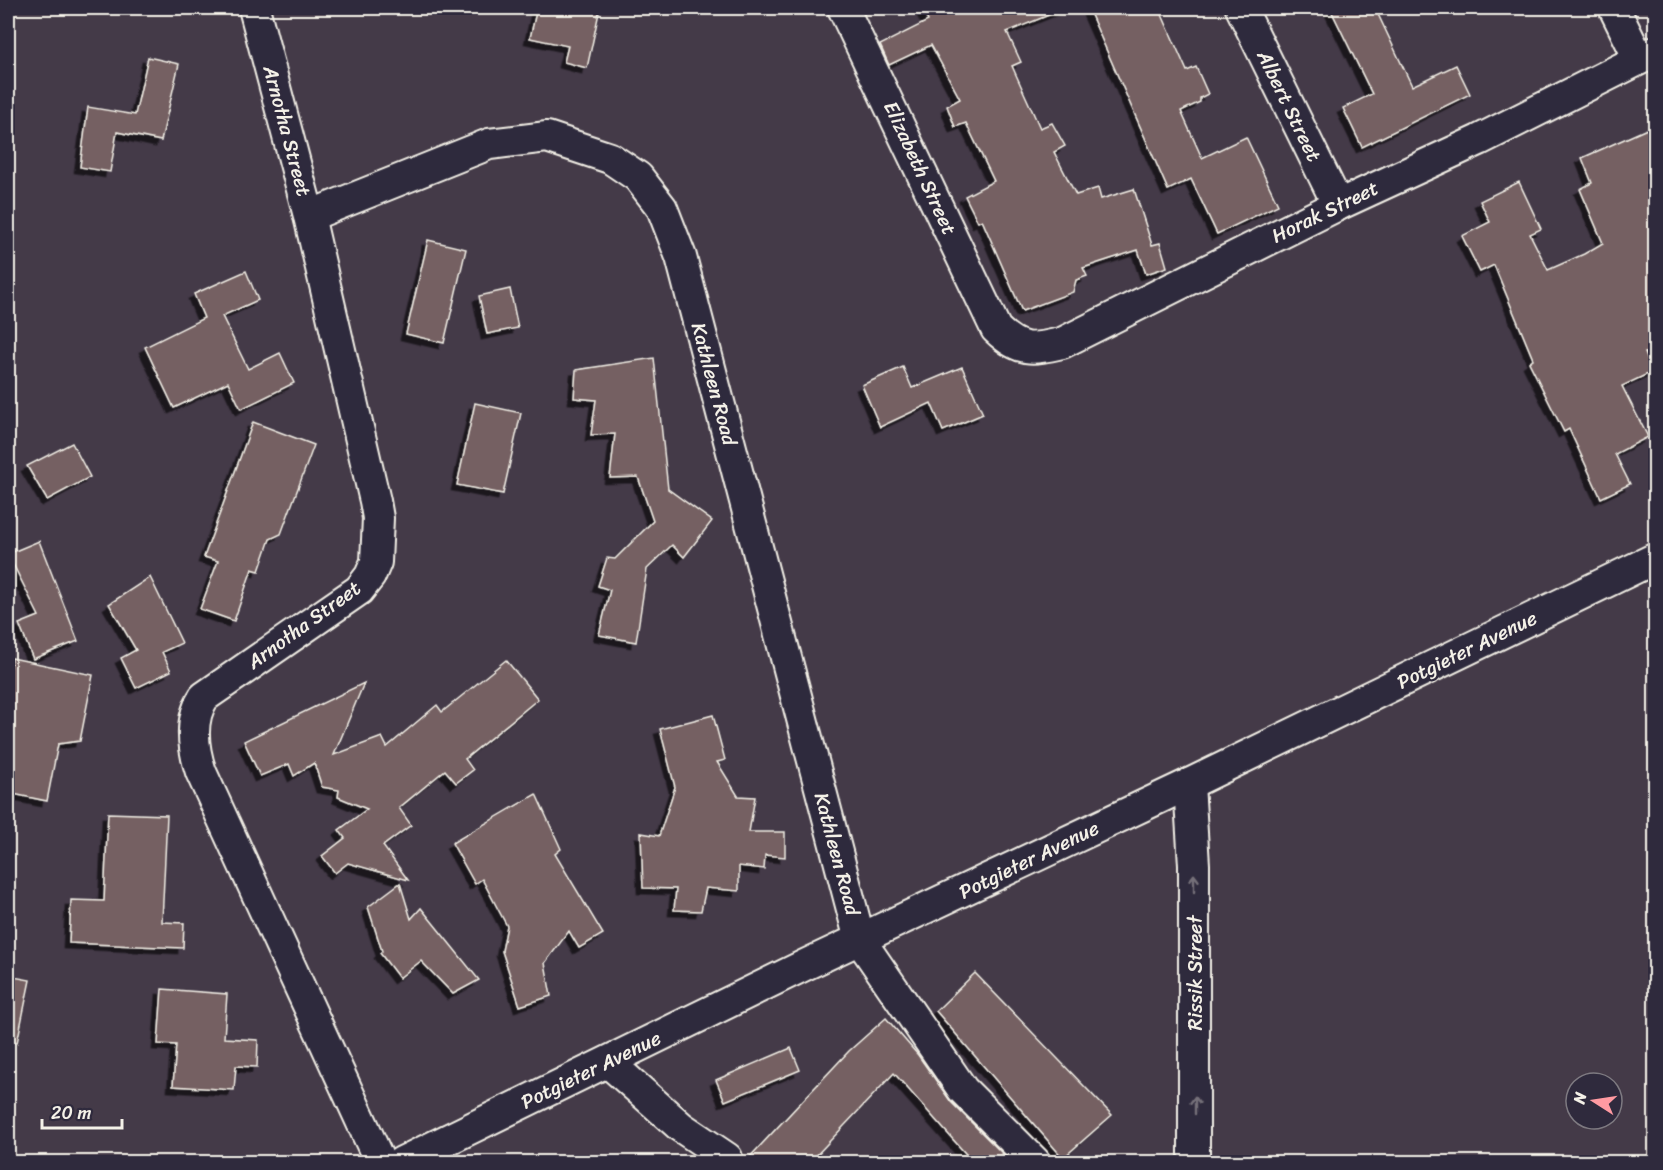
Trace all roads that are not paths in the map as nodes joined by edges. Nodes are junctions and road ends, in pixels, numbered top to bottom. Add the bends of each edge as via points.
1 (254, 8) edge
2 (843, 8) edge
3 (1241, 8) edge
4 (1614, 8) edge
5 (1647, 55) edge
6 (1338, 205) junction
7 (309, 216) junction
8 (996, 329) joint
9 (1656, 558) edge
10 (1190, 784) junction
11 (860, 940) junction
12 (608, 1062) junction
13 (727, 1158) dead end
14 (380, 1162) edge
15 (402, 1162) edge
16 (1035, 1162) edge
17 (1194, 1162) edge

1 - 7 street, Arnotha Street
2 - 8 street, Elizabeth Street
3 - 6 street, Albert Street
4 - 5 street
5 - 6 street, Horak Street via 1479,140
6 - 8 street, Horak Street via 1062,343 1034,349 1019,347
7 - 11 street, Kathleen Road via 489,144 547,137 610,158 638,177 656,200 681,257
7 - 14 street, Arnotha Street via 375,501 376,562 370,576 350,597 204,697 195,718 193,744 201,772
9 - 10 street, Potgieter Avenue
10 - 11 street, Potgieter Avenue
17 -> 10 street, Rissik Street via 1194,865
11 - 12 street, Potgieter Avenue
11 - 16 street, Kathleen Road via 963,1090
12 - 13 street via 681,1127
12 - 15 street, Potgieter Avenue

